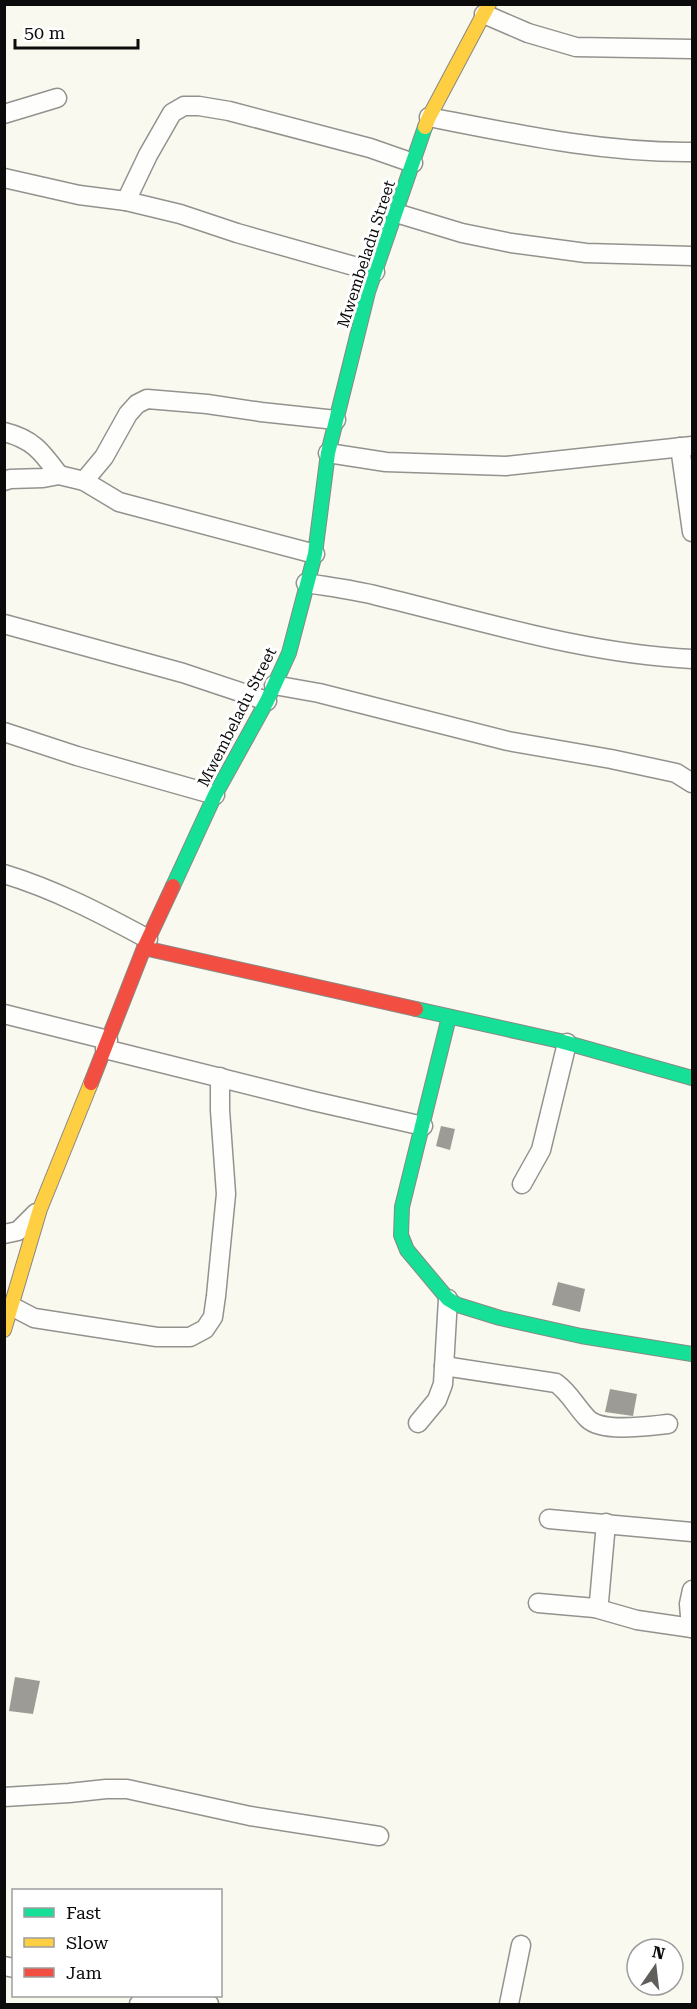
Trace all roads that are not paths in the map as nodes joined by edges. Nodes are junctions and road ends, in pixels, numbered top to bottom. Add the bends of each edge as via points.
1 (486, 9) edge
2 (693, 49) edge
3 (57, 98) dead end
4 (4, 114) edge
5 (429, 117) junction
6 (693, 153) edge
7 (413, 163) junction
8 (4, 178) edge
9 (126, 201) junction
10 (396, 213) junction
11 (693, 256) edge
12 (375, 272) junction
13 (336, 420) junction
14 (4, 432) edge
15 (686, 446) edge
16 (328, 453) junction
17 (59, 475) junction
18 (4, 481) edge
19 (84, 481) junction
20 (693, 532) edge
21 (315, 554) junction
22 (306, 583) junction
23 (4, 624) edge
24 (693, 659) edge
25 (270, 693) junction
26 (4, 732) edge
27 (693, 783) edge
28 (215, 795) junction
29 (4, 874) edge
30 (146, 943) junction
31 (4, 1014) edge
32 (449, 1017) junction
33 (567, 1044) junction
34 (107, 1045) junction
35 (220, 1077) junction
36 (693, 1078) edge
37 (423, 1126) junction
38 (522, 1184) dead end
39 (40, 1209) junction
40 (4, 1234) edge
41 (448, 1299) junction
42 (11, 1306) junction
43 (4, 1330) edge
44 (693, 1354) edge
45 (444, 1366) junction
46 (418, 1423) dead end
47 (668, 1424) dead end
48 (549, 1519) dead end
49 (606, 1523) junction
50 (693, 1532) edge
51 (693, 1590) edge
52 (538, 1603) dead end
53 (595, 1608) junction
54 (692, 1628) edge
55 (4, 1797) edge
56 (379, 1836) dead end
57 (521, 1945) dead end
58 (137, 2000) edge
59 (208, 2004) edge
60 (509, 2004) edge

1 - 2 street via 528,33 576,47
1 - 5 street, Mwembeladu Street
3 - 4 street
5 - 6 street via 552,141 618,150
5 - 7 street, Mwembeladu Street
7 - 9 street via 229,111 184,106 172,113
7 - 10 street, Mwembeladu Street
8 - 9 street
9 - 12 street
10 - 11 street via 511,243 586,253
10 - 12 street, Mwembeladu Street
12 - 13 street, Mwembeladu Street
13 - 16 street, Mwembeladu Street
13 - 19 street via 147,399 128,414 104,457
14 - 17 street via 24,438 42,451
15 - 16 street via 506,466 386,462
15 - 20 street
16 - 21 street, Mwembeladu Street
17 - 18 street
17 - 19 street
19 - 21 street via 120,502
21 - 22 street, Mwembeladu Street
22 - 24 street via 376,595 552,639 657,657
22 - 25 street, Mwembeladu Street via 289,653
23 - 25 street
25 - 27 street via 320,693 508,741 676,773
25 - 28 street, Mwembeladu Street
26 - 28 street
28 - 30 street, Mwembeladu Street
29 - 30 street via 81,905
30 - 32 street
30 - 34 street, Mwembeladu Street
31 - 34 street
32 - 33 street
32 - 37 street
33 - 36 street
33 - 38 street via 541,1150
34 - 35 street
34 - 39 street, Mwembeladu Street
35 - 37 street
35 - 42 street via 226,1194 213,1317 205,1329 190,1337 157,1337 34,1318
37 - 41 street via 402,1207 401,1235 415,1261
39 - 40 street via 18,1231
39 - 42 street, Mwembeladu Street
41 - 44 street via 476,1312 581,1336
41 - 45 street
42 - 43 street, Mwembeladu Street
45 - 46 street via 437,1400
45 - 47 street via 556,1383 597,1425
48 - 49 street
49 - 50 street
49 - 53 street via 599,1602
51 - 54 street via 689,1604
52 - 53 street
53 - 54 street via 637,1620
55 - 56 street via 127,1789 250,1816
57 - 60 street
58 - 59 street via 172,1997

